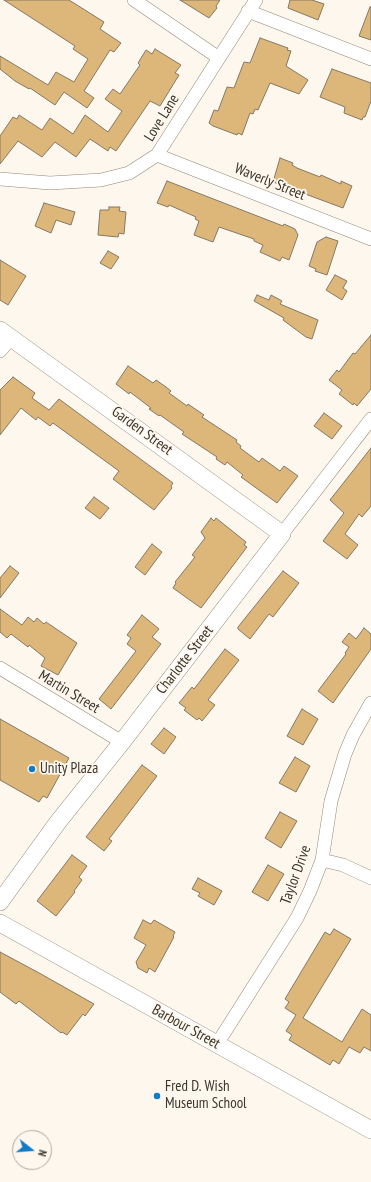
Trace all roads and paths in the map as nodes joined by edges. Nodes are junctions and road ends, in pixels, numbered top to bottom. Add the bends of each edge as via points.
1 (134, 0) edge
2 (256, 0) edge
3 (248, 11) junction
4 (219, 58) junction
5 (371, 59) edge
6 (157, 155) junction
7 (0, 179) edge
8 (371, 239) edge
9 (6, 334) edge
10 (0, 352) edge
11 (371, 419) edge
12 (282, 534) junction
13 (0, 668) edge
14 (371, 702) edge
15 (122, 742) junction
16 (322, 860) junction
17 (371, 878) edge
18 (0, 902) edge
19 (0, 923) edge
20 (217, 1044) junction
21 (371, 1130) edge

1 - 4 street
2 - 3 street, Love Lane
3 - 4 street, Love Lane
3 - 5 street
4 - 6 street, Love Lane
6 - 7 street, Love Lane via 129,173 100,180 50,183
6 - 8 street, Waverly Street
9 - 10 street
9 - 12 street, Garden Street
11 - 12 street, Charlotte Street
12 - 15 street, Charlotte Street
13 - 15 street, Martin Street
14 - 16 street, Taylor Drive via 345,754 331,801
15 - 18 street, Charlotte Street via 58,822
16 - 17 street via 343,864
16 - 20 street, Taylor Drive via 297,918
19 - 20 street, Barbour Street
20 - 21 street, Barbour Street

